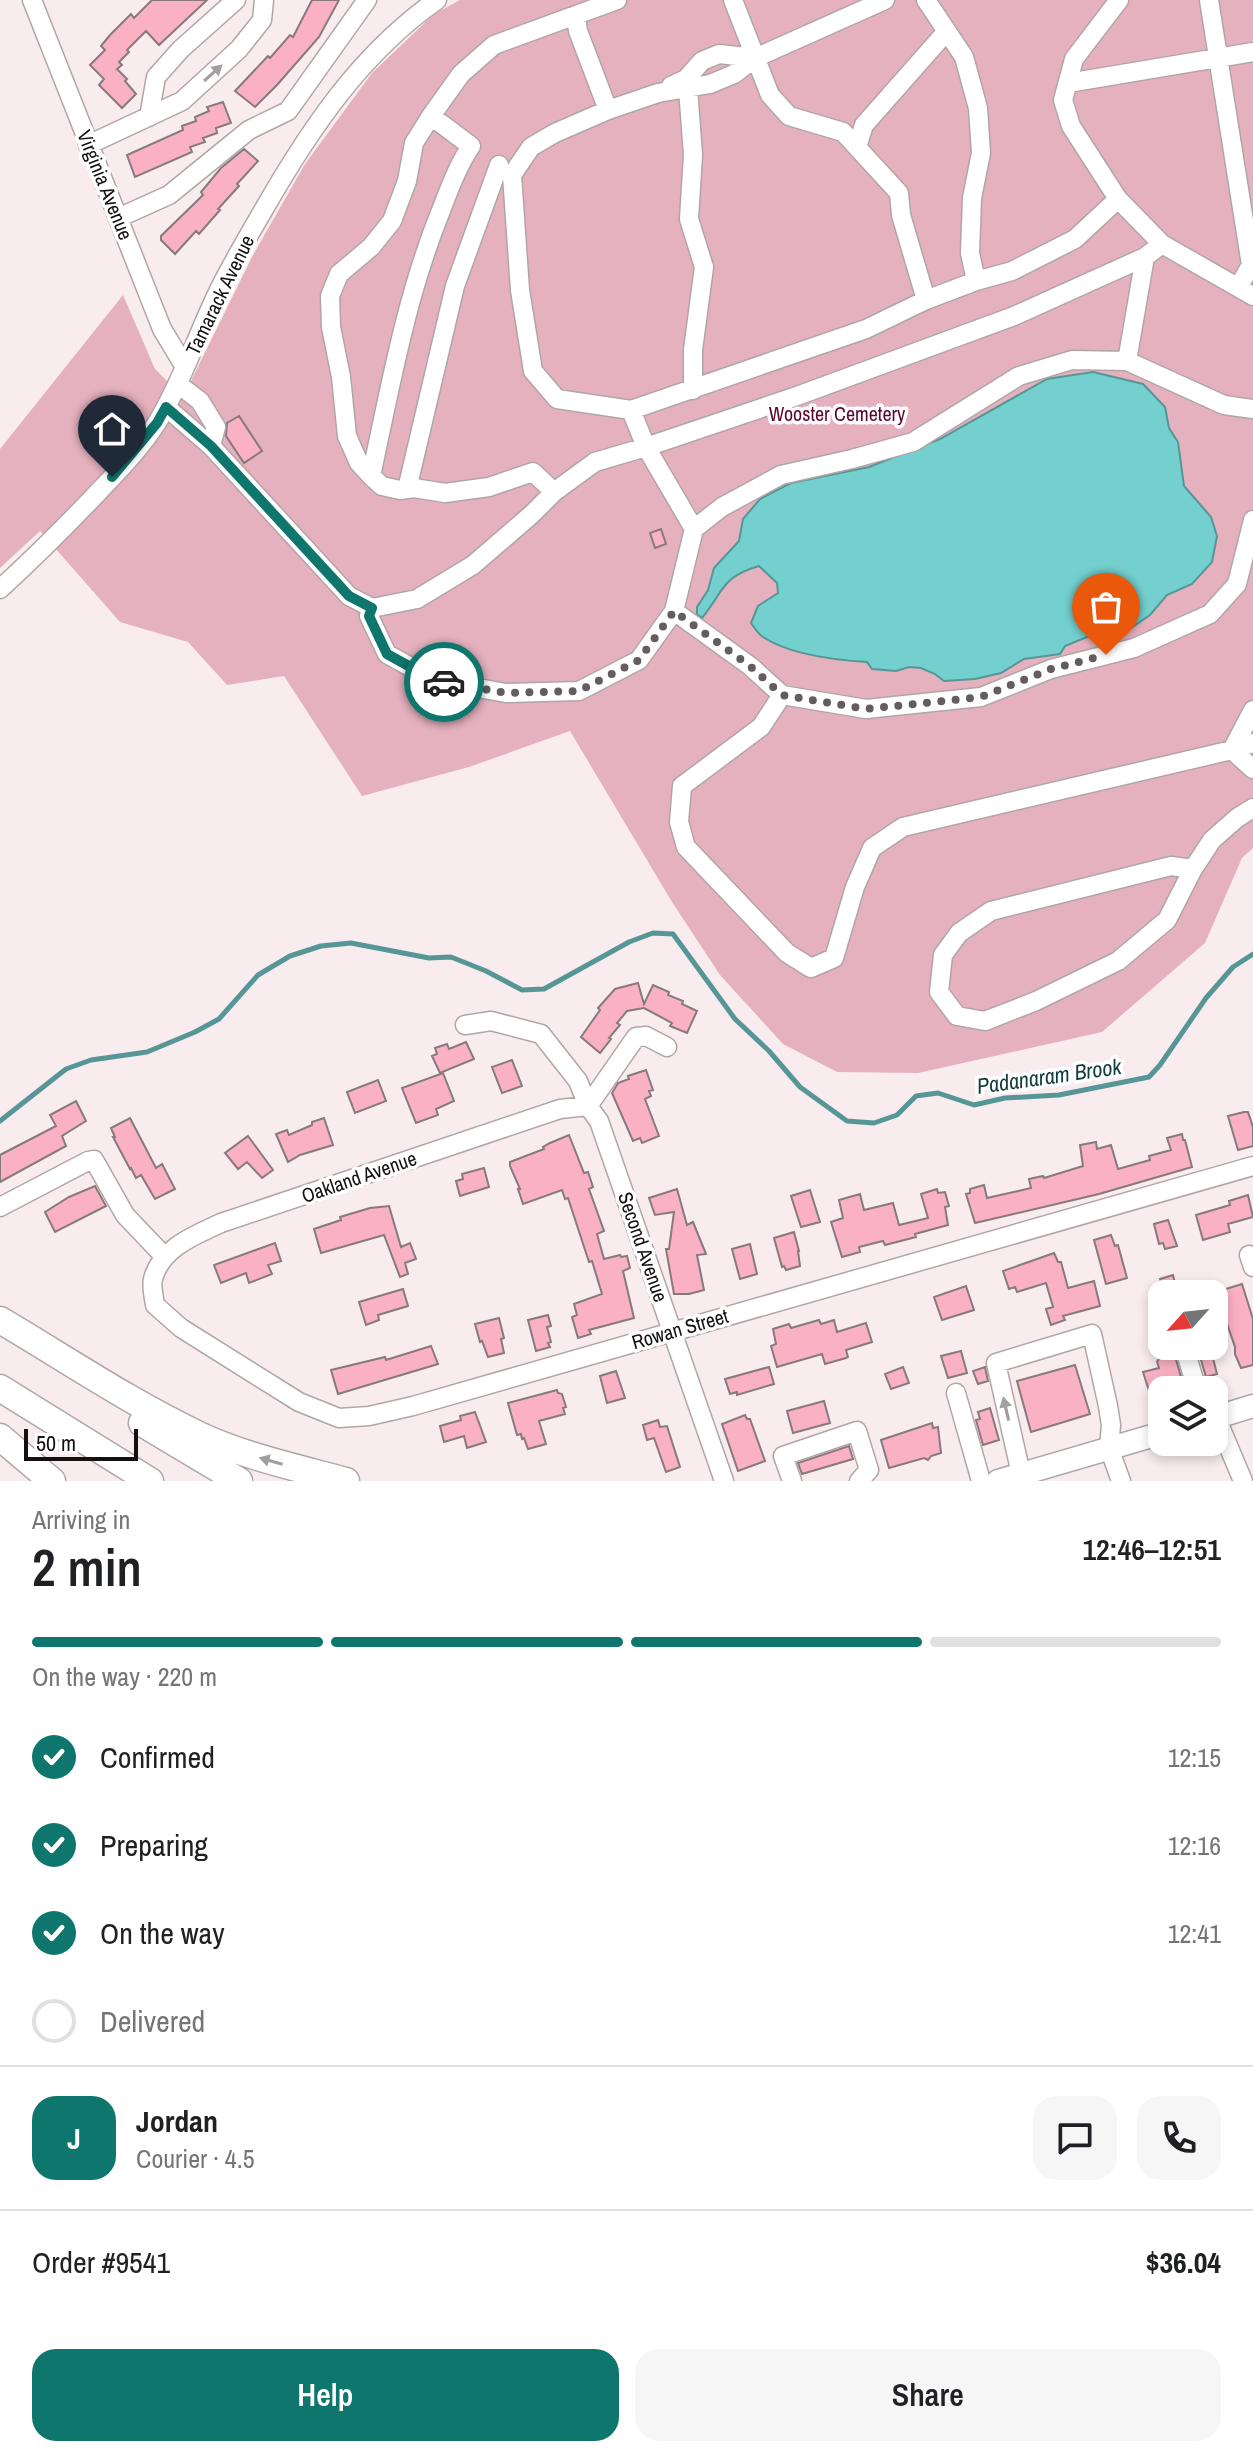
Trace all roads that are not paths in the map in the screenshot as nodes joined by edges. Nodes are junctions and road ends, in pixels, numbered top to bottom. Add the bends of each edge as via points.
1 (32, 0) edge
2 (236, 0) edge
3 (264, 0) edge
4 (367, 0) edge
5 (437, 0) edge
6 (617, 0) edge
7 (733, 0) edge
8 (885, 0) edge
9 (926, 0) edge
10 (1119, 0) edge
11 (1209, 0) edge
12 (576, 15) junction
13 (947, 31) junction
14 (1253, 52) edge
15 (755, 58) junction
16 (1220, 58) junction
17 (1068, 83) junction
18 (688, 88) junction
19 (658, 93) junction
20 (608, 110) junction
21 (431, 116) junction
22 (149, 117) junction
23 (88, 145) junction
24 (471, 146) junction
25 (857, 147) junction
26 (505, 170) junction
27 (1118, 199) junction
28 (118, 218) junction
29 (1162, 244) junction
30 (1145, 257) junction
31 (976, 281) junction
32 (1246, 291) edge
33 (926, 300) junction
34 (1127, 361) junction
35 (181, 375) junction
36 (693, 390) junction
37 (166, 407) junction
38 (1253, 409) edge
39 (631, 410) junction
40 (211, 446) junction
41 (646, 447) junction
42 (371, 476) junction
43 (407, 489) junction
44 (554, 492) junction
45 (1253, 520) edge
46 (694, 529) junction
47 (0, 589) edge
48 (372, 608) junction
49 (674, 611) junction
50 (782, 695) junction
51 (1253, 710) edge
52 (1253, 743) edge
53 (1232, 750) junction
54 (1253, 769) edge
55 (1253, 808) edge
56 (1193, 869) junction
57 (465, 1025) dead end
58 (667, 1047) dead end
59 (588, 1106) junction
60 (1253, 1166) edge
61 (0, 1207) edge
62 (164, 1256) junction
63 (152, 1281) joint
64 (0, 1320) edge
65 (673, 1331) junction
66 (0, 1332) edge
67 (0, 1388) edge
68 (956, 1393) dead end
69 (1253, 1406) edge
70 (1228, 1413) edge
71 (0, 1437) edge
72 (1148, 1437) edge
73 (1228, 1447) edge
74 (1109, 1448) junction
75 (1011, 1478) edge
76 (52, 1481) edge
77 (150, 1481) edge
78 (239, 1481) edge
79 (346, 1481) edge
80 (724, 1481) edge
81 (792, 1481) edge
82 (859, 1481) edge
83 (981, 1481) edge
84 (1121, 1481) edge
85 (1243, 1481) edge

1 - 23 street, Virginia Avenue
2 - 22 street via 156,77
22 -> 3 street via 182,101 239,49 262,20
4 - 28 street via 288,111 249,130 169,195
5 - 35 street, Tamarack Avenue via 409,19 335,97 217,293
6 - 12 street
7 - 15 street
8 - 15 street
9 - 13 street
10 - 17 street via 1074,59
11 - 16 street
12 - 20 street
12 - 21 street via 494,45 461,74
13 - 25 street via 864,125
13 - 31 street via 964,57 978,108 981,153 972,198 970,253
14 - 16 street
15 - 18 street via 734,74
15 - 19 street via 719,54
15 - 25 street via 770,95 789,116 843,132
16 - 17 street
16 - 32 street via 1251,265
17 - 27 street via 1063,100 1071,126
18 - 19 street
18 - 36 street via 693,155 689,219 704,267
19 - 20 street
20 - 26 street via 555,133
21 - 24 street
21 - 42 street via 414,143 392,221 339,274 330,296 347,436
22 - 23 street
23 - 28 street, Virginia Avenue
24 - 26 street
24 - 42 street via 427,245
25 - 33 street via 899,193
26 - 39 street via 533,371 557,399
26 - 43 street via 455,286
27 - 29 street
27 - 31 street via 1075,239 1012,271
28 - 35 street, Virginia Avenue
29 - 30 street
29 - 32 street
30 - 34 street
30 - 41 street via 1014,316
31 - 33 street
33 - 36 street via 866,329
34 - 38 street via 1224,405
34 - 46 street via 1072,360 1019,376 913,442 781,475
35 - 37 street, Tamarack Avenue
35 - 40 street, Virginia Avenue via 216,427
36 - 39 street
37 - 40 street
37 - 47 street, Tamarack Avenue via 127,461
39 - 41 street
40 - 48 street via 349,596
41 - 44 street via 595,462
41 - 46 street
42 - 43 street via 382,486
43 - 44 street via 445,493 489,487 533,472
44 - 48 street via 473,565 417,599
45 - 50 street via 1237,584 1210,614 1134,648 1051,669 981,697 866,709
46 - 49 street
48 - 49 street via 369,616 387,654 434,680 506,693 579,691 639,660
49 - 50 street
50 - 53 street via 761,727 682,786 679,822 686,847 787,953 811,968 834,958 872,848 903,827
51 - 53 street
52 - 53 street
53 - 54 street
55 - 56 street via 1212,840
56 - 56 street via 1171,866 991,911 959,933 943,955 939,992 957,1016 985,1021 1036,1001 1118,961 1167,920
57 - 59 street, Second Avenue via 491,1021 541,1034 578,1081
58 - 59 street via 646,1036 636,1037
59 - 62 street, Oakland Avenue via 560,1109 221,1223
59 - 65 street, Second Avenue via 599,1121
60 - 65 street, Rowan Street
61 - 62 street via 94,1160 125,1215
62 - 63 street, Oakland Avenue
63 - 65 street, Rowan Street via 155,1305 181,1328 299,1402 339,1418 413,1406
79 -> 64 highway via 202,1436
65 - 80 street, Second Avenue
66 - 78 highway
67 - 77 highway
68 - 83 street
69 - 70 main road
71 - 76 highway
72 - 74 main road
73 - 85 street
74 - 75 main road
75 -> 74 street via 996,1363 1014,1356 1092,1334 1111,1425
74 - 84 street
81 - 82 street via 783,1456 857,1431 869,1470

